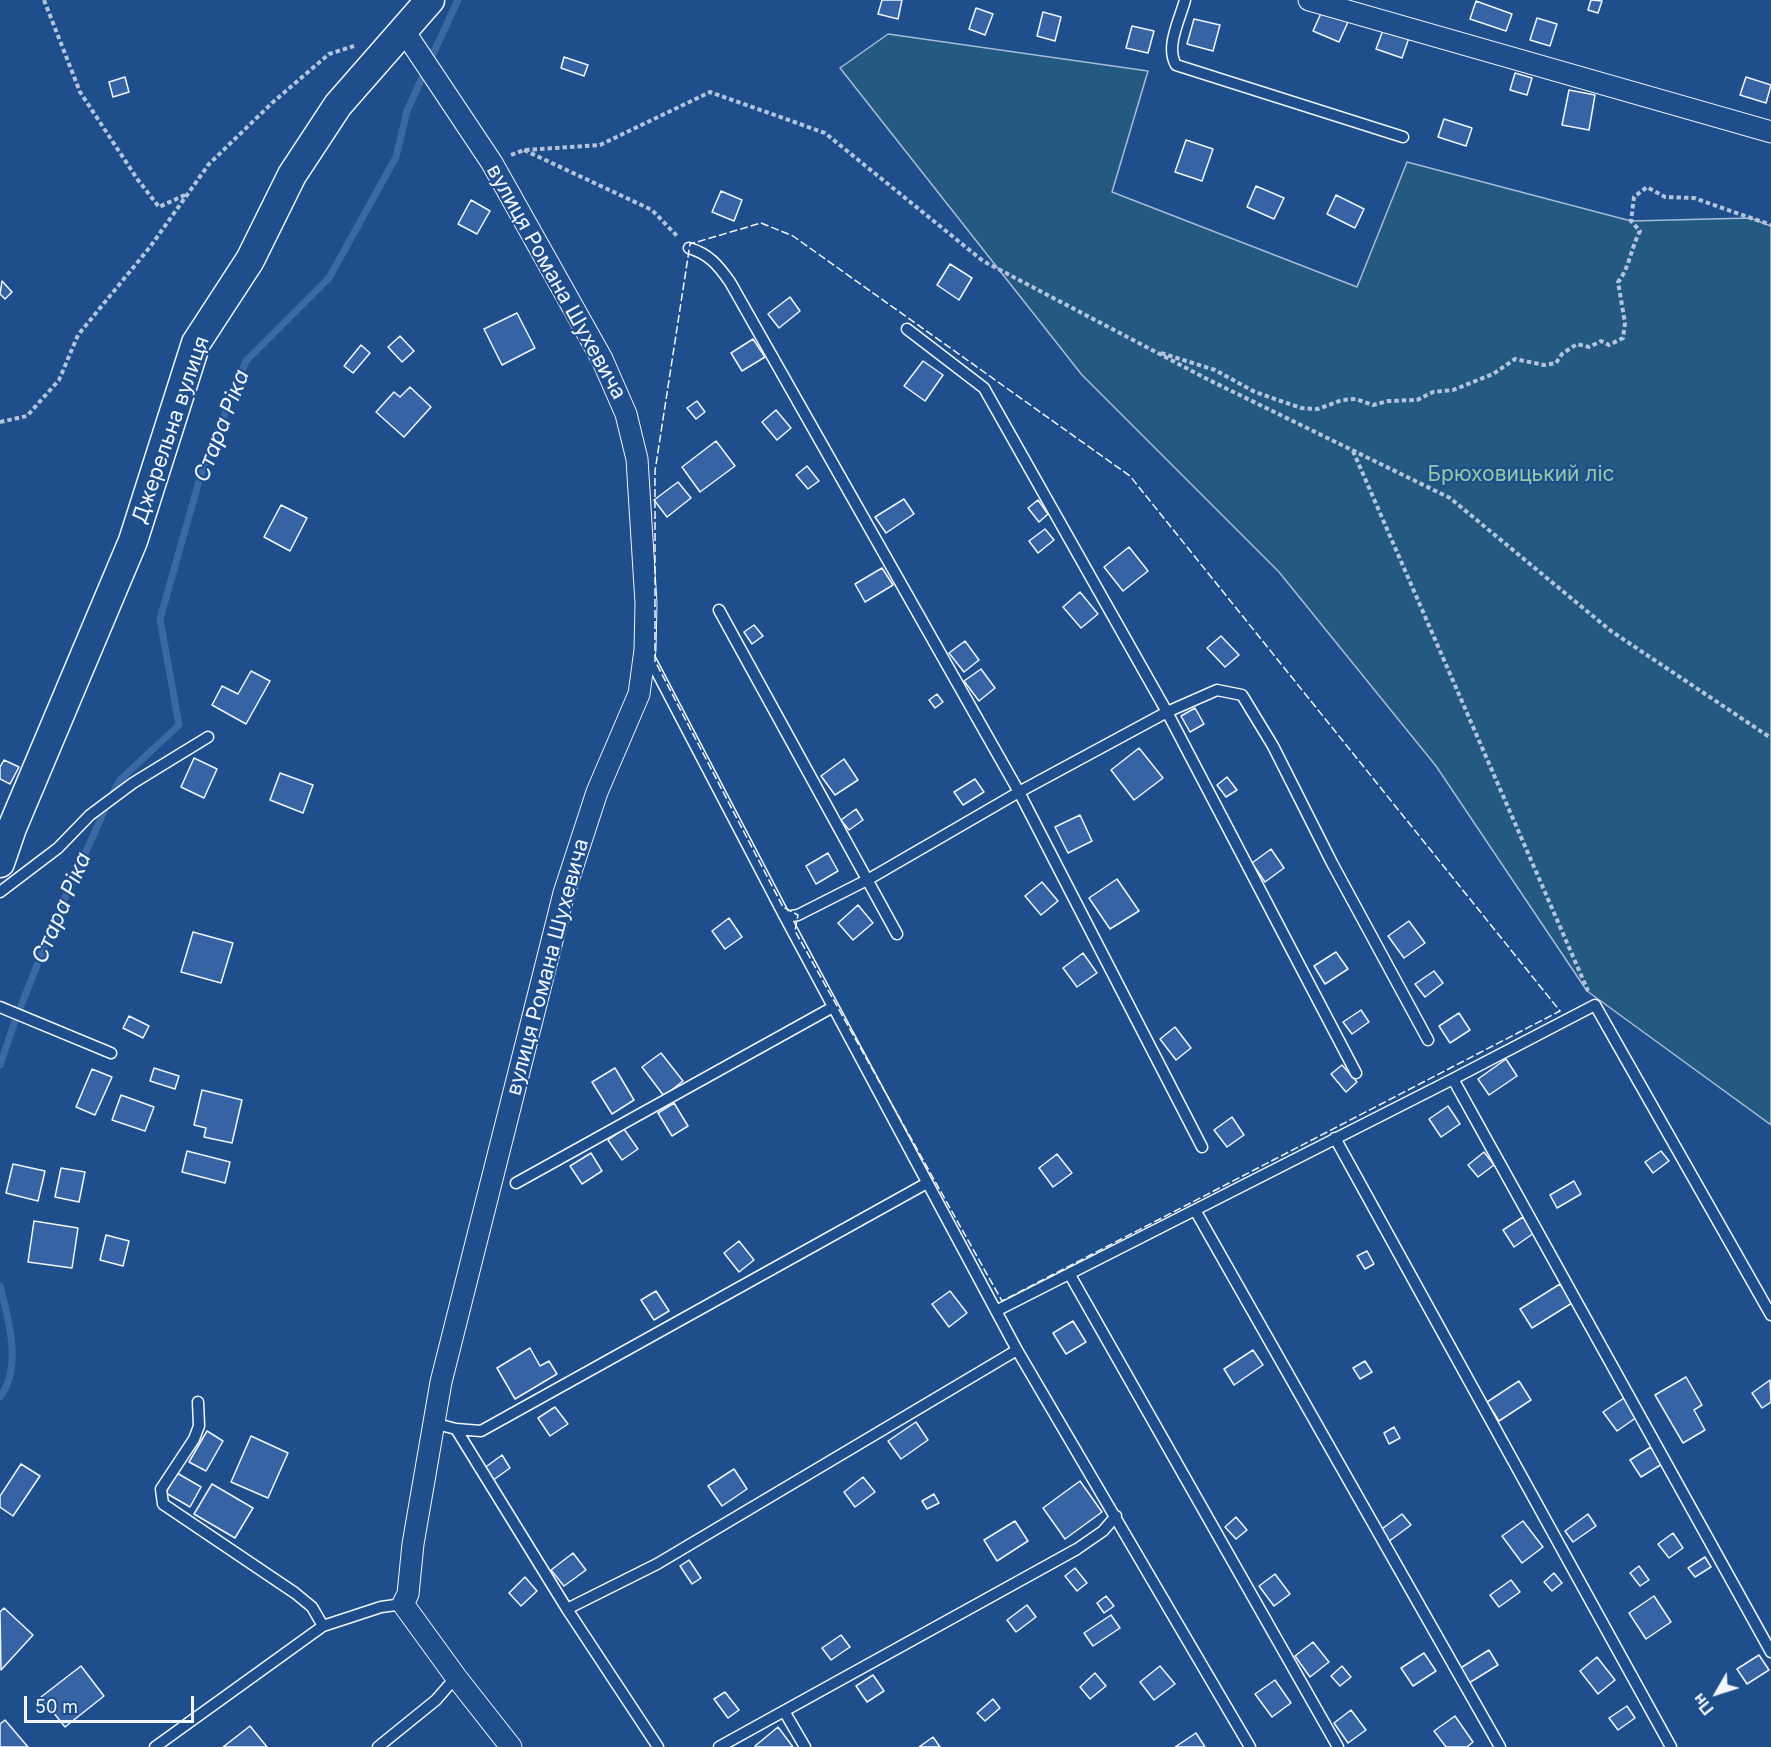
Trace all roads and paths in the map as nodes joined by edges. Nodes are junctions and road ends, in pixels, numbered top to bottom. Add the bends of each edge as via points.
1 (44, 0) edge
2 (430, 0) edge
3 (1185, 0) edge
4 (1309, 0) edge
5 (409, 40) junction
6 (361, 44) dead end
7 (1771, 132) edge
8 (1402, 137) dead end
9 (524, 150) junction
10 (492, 163) junction
11 (188, 194) junction
12 (1771, 225) edge
13 (689, 248) joint
14 (907, 329) dead end
15 (1150, 349) junction
16 (0, 422) edge
17 (1353, 451) junction
18 (719, 610) dead end
19 (645, 650) junction
20 (1167, 712) junction
21 (208, 737) dead end
22 (1771, 738) edge
23 (1018, 792) junction
24 (0, 863) edge
25 (869, 879) junction
26 (0, 892) edge
27 (785, 917) junction
28 (897, 934) dead end
29 (1594, 1005) junction
30 (0, 1007) edge
31 (833, 1007) junction
32 (1428, 1040) dead end
33 (111, 1053) dead end
34 (1356, 1073) dead end
35 (1453, 1079) junction
36 (1335, 1138) junction
37 (1202, 1147) dead end
38 (516, 1183) dead end
39 (927, 1183) junction
40 (1195, 1210) junction
41 (1070, 1275) junction
42 (996, 1311) junction
43 (1771, 1315) edge
44 (1017, 1350) junction
45 (198, 1402) dead end
46 (432, 1423) junction
47 (456, 1429) junction
48 (1116, 1516) junction
49 (403, 1604) junction
50 (567, 1609) junction
51 (323, 1626) junction
52 (1771, 1652) edge
53 (456, 1677) junction
54 (783, 1711) junction
55 (503, 1743) edge
56 (155, 1747) edge
57 (378, 1747) edge
58 (658, 1747) edge
59 (719, 1747) edge
60 (805, 1747) edge
61 (1250, 1747) edge
62 (1338, 1747) edge
63 (1500, 1747) edge
64 (1671, 1747) edge

1 - 11 path via 80,92 138,180 159,207
2 - 5 street, Джерельна вулиця
3 - 8 lane via 1172,48 1171,57 1176,65
4 - 7 street
5 - 10 street, вулиця Романа Шухевича
5 - 24 street, Джерельна вулиця via 331,115 292,175 250,260 196,343 133,541
6 - 11 path via 329,54 272,103 209,164
9 - 10 path
9 - 13 path via 652,210
9 - 15 path via 600,145 710,92 825,134 983,261
10 - 19 street, вулиця Романа Шухевича via 602,359 627,414 637,459
11 - 16 path via 78,335 59,380 27,416
12 - 15 path via 1694,198 1665,197 1647,187 1634,197 1631,221 1640,231 1629,253 1626,272 1618,282 1625,323 1623,338 1609,345 1601,341 1589,347 1577,344 1556,363 1534,364 1515,359 1493,374 1417,400 1373,405 1356,399 1318,409 1301,408 1255,392 1215,370
13 - 23 lane via 716,262 730,282
14 - 20 lane via 984,388
15 - 17 path
17 - 22 path via 1450,498 1611,631
17 - 29 path
18 - 25 lane
19 - 27 lane
19 - 46 street, вулиця Романа Шухевича via 639,694 597,792 543,969
20 - 23 lane
20 - 32 lane via 1217,690 1242,695 1273,746
20 - 34 lane
21 - 26 lane via 132,783 90,815 58,848
23 - 25 lane
23 - 37 lane
25 - 27 lane via 798,915
25 - 28 lane
27 - 31 lane
29 - 35 lane
29 - 43 lane
30 - 33 lane
31 - 38 lane
31 - 39 lane
35 - 36 lane
35 - 52 lane
36 - 40 lane
36 - 64 lane
39 - 42 lane
39 - 47 lane via 481,1431
40 - 41 lane
40 - 63 lane
41 - 42 lane
41 - 62 lane
42 - 44 lane
44 - 48 lane
44 - 50 lane via 657,1564
45 - 51 lane via 199,1426 161,1489 163,1504 295,1593 312,1607
46 - 47 lane
46 - 49 street, вулиця Романа Шухевича via 408,1594
47 - 50 lane
48 - 54 lane via 1103,1531 1077,1549
48 - 61 lane
49 - 51 lane
49 - 53 street
50 - 58 lane
51 - 56 lane
53 - 55 street
53 - 57 lane via 436,1700
54 - 59 lane
54 - 60 lane

